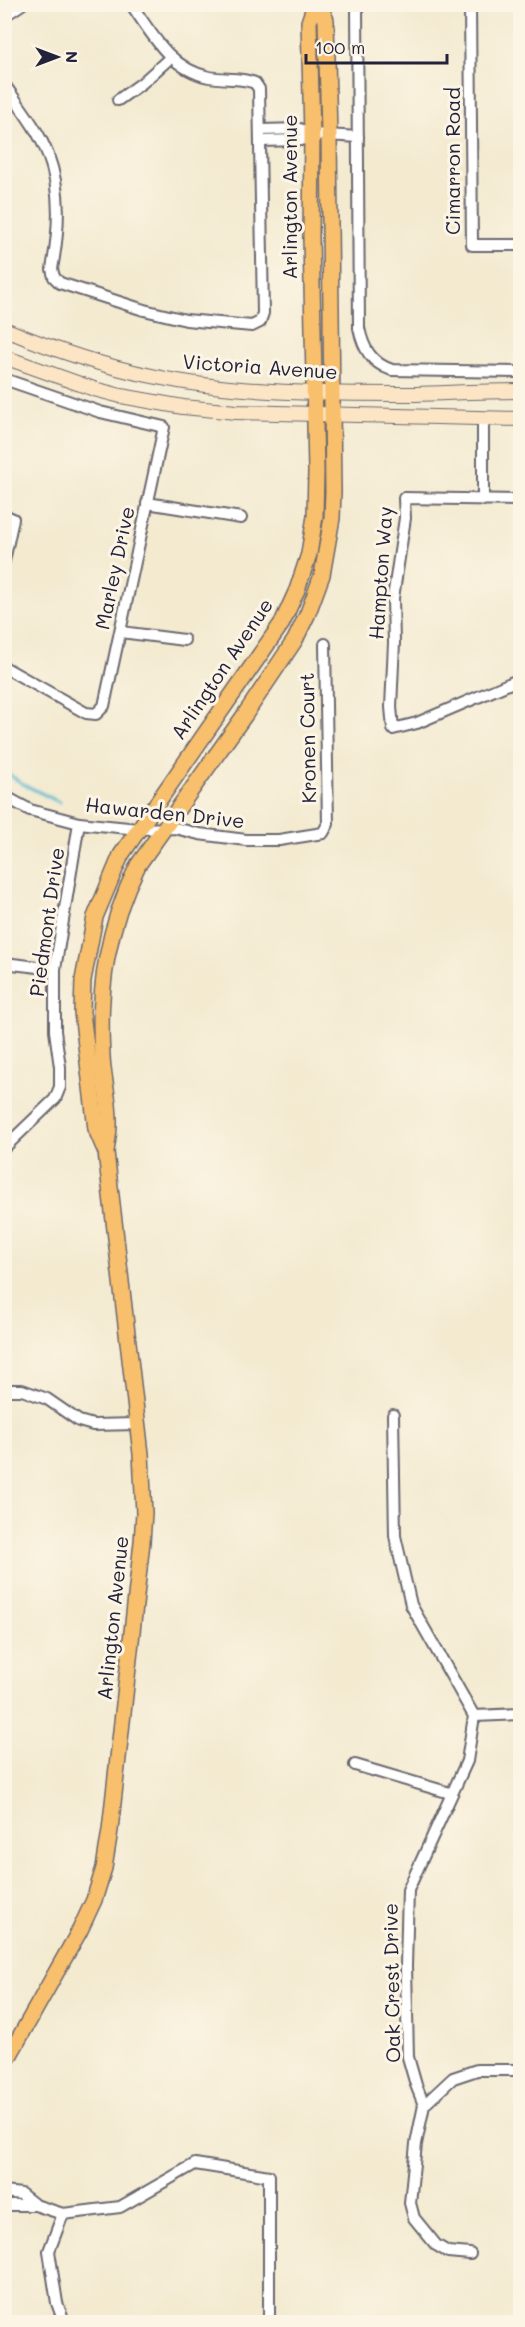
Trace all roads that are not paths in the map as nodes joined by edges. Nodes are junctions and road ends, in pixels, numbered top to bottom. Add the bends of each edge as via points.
1 (22, 4) edge
2 (131, 4) edge
3 (317, 4) edge
4 (357, 4) edge
5 (470, 4) edge
6 (4, 16) edge
7 (171, 57) junction
8 (4, 84) edge
9 (118, 100) dead end
10 (312, 134) junction
11 (329, 134) junction
12 (260, 135) junction
13 (358, 136) junction
14 (4, 201) edge
15 (4, 232) edge
16 (520, 245) edge
17 (4, 329) edge
18 (4, 357) edge
19 (520, 372) edge
20 (4, 379) edge
21 (520, 391) edge
22 (314, 392) junction
23 (332, 392) junction
24 (315, 414) junction
25 (332, 414) junction
26 (483, 419) junction
27 (520, 419) edge
28 (483, 500) junction
29 (520, 500) edge
30 (147, 503) junction
31 (9, 517) edge
32 (241, 518) dead end
33 (4, 561) edge
34 (121, 632) junction
35 (184, 640) dead end
36 (325, 644) dead end
37 (4, 667) edge
38 (520, 679) edge
39 (4, 796) edge
40 (80, 823) junction
41 (163, 828) junction
42 (138, 830) junction
43 (326, 831) joint
44 (4, 963) edge
45 (56, 969) junction
46 (4, 1148) edge
47 (106, 1152) junction
48 (4, 1390) edge
49 (393, 1415) dead end
50 (137, 1424) junction
51 (520, 1714) edge
52 (474, 1716) junction
53 (355, 1765) dead end
54 (450, 1793) junction
55 (4, 2065) edge
56 (520, 2070) edge
57 (424, 2104) junction
58 (4, 2192) edge
59 (4, 2205) edge
60 (35, 2205) junction
61 (63, 2214) junction
62 (470, 2254) dead end
63 (64, 2322) edge
64 (266, 2322) edge

1 - 6 street
2 - 7 street
3 - 10 main road, Arlington Avenue via 309,22
3 - 11 main road, Arlington Avenue via 326,20
4 - 13 street
5 - 16 street, Cimarron Road via 472,245
7 - 9 street
7 - 12 street via 198,75 255,83 259,89
8 - 12 street via 48,155 58,214 54,277 60,283 186,320 252,326 260,322 263,302
10 - 11 street
10 - 12 street via 301,140
10 - 22 main road, Arlington Avenue
11 - 13 street
11 - 23 main road, Arlington Avenue
13 - 19 street via 359,328 363,346 384,367 403,371
14 - 15 street
17 - 22 main road, Victoria Avenue via 74,356 153,377 225,387
18 - 24 main road via 94,389 144,401 237,412
20 - 30 street, Marley Drive via 100,412 164,427
21 - 23 main road, Victoria Avenue
22 - 23 main road, Victoria Avenue
22 - 24 main road, Arlington Avenue
23 - 25 main road, Arlington Avenue
24 - 25 main road
24 - 42 main road, Arlington Avenue via 315,516 309,554 297,590 282,623
25 - 26 main road
25 - 41 main road, Arlington Avenue via 332,518 322,575 308,613 296,640
26 - 27 main road
26 - 28 street
28 - 29 street
28 - 38 street, Hampton Way via 404,498 405,518 393,597 393,729 417,723
30 - 32 street
30 - 34 street, Marley Drive
31 - 33 street
34 - 35 street
34 - 37 street, Marley Drive via 104,706 96,714 86,713
36 - 43 street, Kronen Court
39 - 40 street, Hawarden Drive via 30,810
40 - 42 street, Hawarden Drive
40 - 45 street, Piedmont Drive
41 - 42 street, Hawarden Drive
41 - 43 street, Hawarden Drive via 251,841 320,835
41 - 47 main road, Arlington Avenue via 124,892 107,947 100,1020 109,1124
42 - 47 main road, Arlington Avenue via 117,864 95,917 83,980 87,1062 96,1129
44 - 45 street
45 - 46 street, Piedmont Drive via 55,1031 60,1087 55,1100
47 - 50 main road, Arlington Avenue
48 - 50 street via 22,1390 47,1399 79,1421 93,1425
49 - 52 street via 395,1536 411,1605
50 - 55 main road, Arlington Avenue via 143,1485 142,1542 104,1868 80,1930
51 - 52 street
52 - 54 street, Oak Crest Drive via 467,1761
53 - 54 street
54 - 57 street, Oak Crest Drive via 408,1890 408,2056
56 - 57 street via 477,2070 453,2078
57 - 62 street via 410,2203 414,2218 436,2245 448,2252
58 - 60 street via 21,2194
59 - 60 street
60 - 61 street
61 - 63 street via 49,2251
61 - 64 street via 120,2207 195,2163 269,2176

